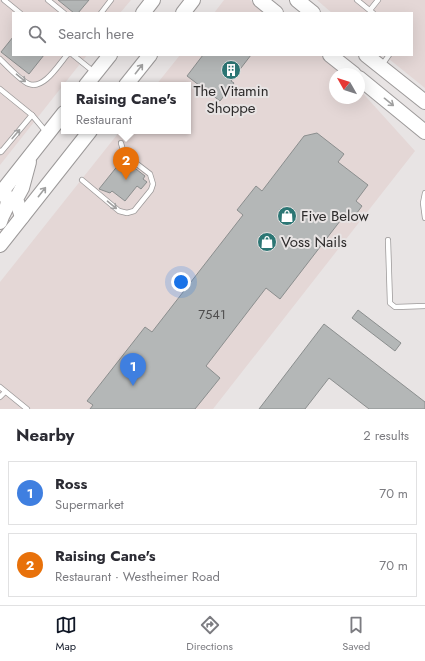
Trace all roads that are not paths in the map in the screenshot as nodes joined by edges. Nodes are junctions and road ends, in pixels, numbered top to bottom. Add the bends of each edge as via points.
1 (3, 0) edge
2 (48, 0) edge
3 (111, 0) edge
4 (152, 0) edge
5 (193, 0) edge
6 (260, 0) edge
7 (297, 0) edge
8 (357, 0) edge
9 (378, 0) edge
10 (0, 4) edge
11 (19, 12) edge
12 (63, 12) edge
13 (102, 12) edge
14 (144, 12) edge
15 (184, 12) edge
16 (275, 12) edge
17 (312, 12) edge
18 (372, 12) edge
19 (66, 56) edge
20 (75, 56) edge
21 (109, 56) edge
22 (149, 56) edge
23 (331, 56) edge
24 (367, 56) edge
25 (388, 56) edge
26 (0, 59) edge
27 (381, 67) junction
28 (346, 68) edge
29 (95, 74) junction
30 (365, 79) edge
31 (88, 82) edge
32 (128, 82) edge
33 (365, 83) edge
34 (0, 89) edge
35 (424, 98) edge
36 (32, 115) junction
37 (61, 117) edge
38 (425, 132) edge
39 (47, 134) junction
40 (88, 134) edge
41 (121, 143) dead end
42 (0, 145) edge
43 (5, 147) junction
44 (0, 151) edge
45 (30, 155) junction
46 (82, 180) dead end
47 (1, 191) edge
48 (425, 193) edge
49 (22, 217) junction
50 (425, 218) edge
51 (0, 222) edge
52 (388, 240) dead end
53 (0, 245) edge
54 (425, 306) edge
55 (0, 387) edge
56 (5, 392) junction
57 (0, 397) edge
58 (27, 409) edge

1 - 10 lane
1 - 11 lane
2 - 12 lane
3 - 13 lane
4 - 14 main road
5 - 15 main road
6 - 16 main road
7 - 17 main road
8 - 18 lane
9 - 18 lane
26 -> 19 lane via 29,84 38,85 46,80
20 - 29 lane
21 - 29 main road
32 -> 22 main road
23 - 28 main road
24 - 27 main road
25 - 27 lane
27 - 30 main road
27 - 35 main road
29 - 31 main road
33 -> 38 main road
34 - 36 lane
36 - 39 lane
43 -> 36 lane
37 - 39 main road
39 - 45 main road
49 -> 40 main road
46 -> 41 lane via 119,211 134,211 153,184 150,174 124,154
42 - 43 lane
43 - 44 lane
45 - 47 main road
45 - 49 main road via 22,188 16,199
47 - 51 main road via 8,204
48 - 50 lane
49 - 53 main road
52 - 54 lane via 390,303 394,307
55 - 56 lane
56 - 57 lane
56 - 58 lane

